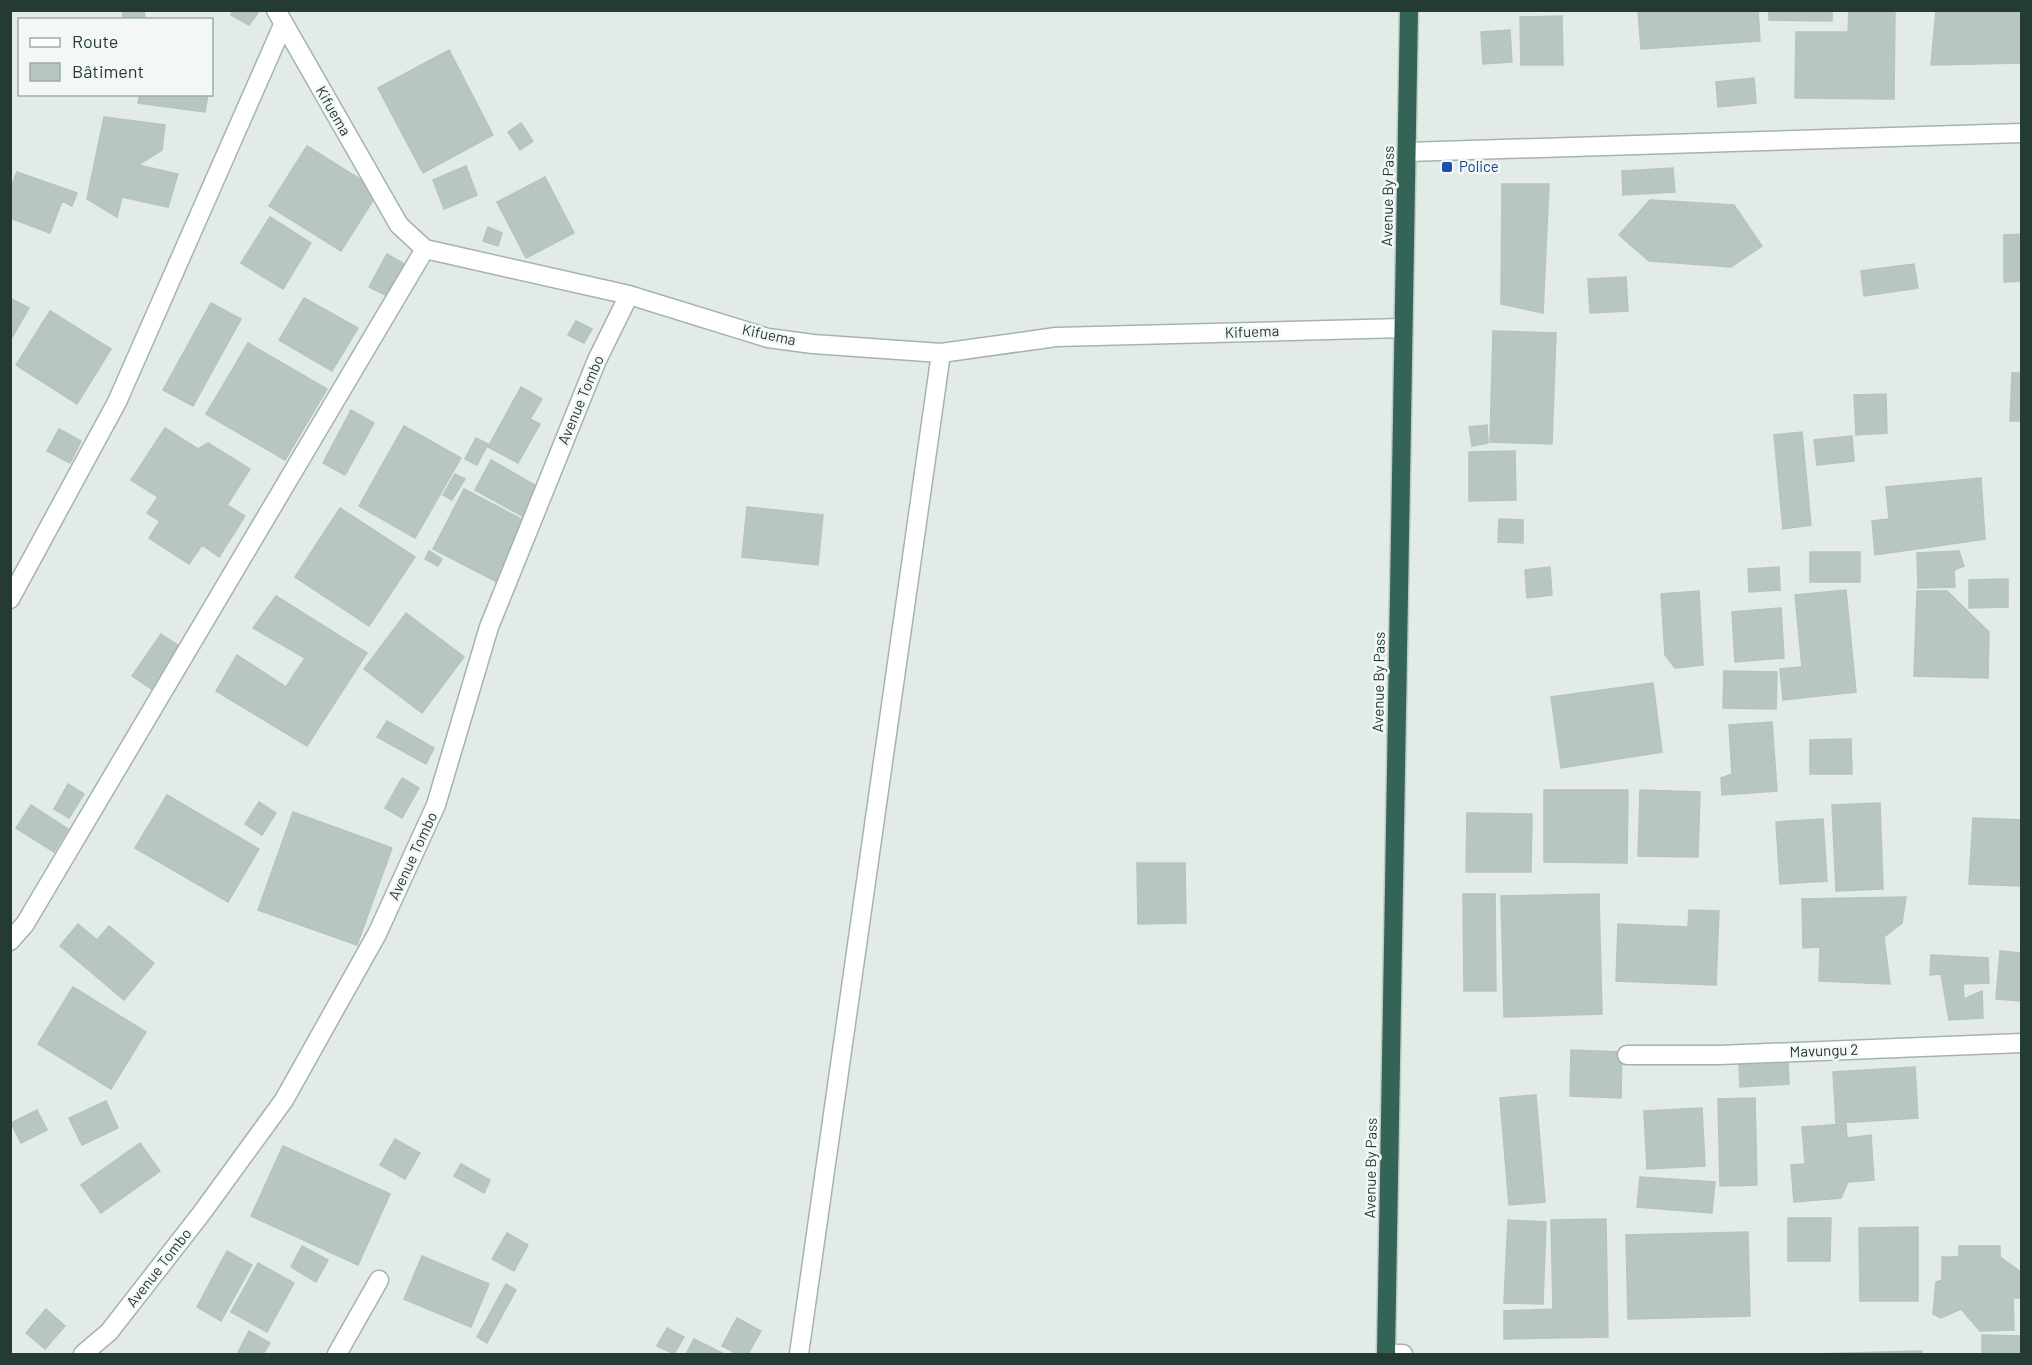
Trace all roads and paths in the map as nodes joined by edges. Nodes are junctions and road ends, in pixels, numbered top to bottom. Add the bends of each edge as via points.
1 (1409, 10) edge
2 (279, 18) edge
3 (2022, 133) edge
4 (1407, 152) junction
5 (426, 249) junction
6 (629, 295) junction
7 (1403, 328) junction
8 (941, 353) junction
9 (10, 599) edge
10 (10, 941) edge
11 (2022, 1042) edge
12 (1627, 1055) dead end
13 (379, 1280) dead end
14 (83, 1354) edge
15 (337, 1354) edge
16 (799, 1354) edge
17 (1392, 1354) edge

1 - 4 highway, Avenue By Pass
2 - 5 street, Kifuema via 399,225
2 - 9 street via 117,402
3 - 4 street
4 - 7 highway, Avenue By Pass
5 - 6 street, Kifuema
5 - 10 street via 25,924
6 - 8 street, Kifuema via 768,338
6 - 14 street, Avenue Tombo via 597,360 489,627 436,805 377,934 284,1100 109,1332
7 - 8 street, Kifuema via 1056,337
7 - 17 highway, Avenue By Pass
8 - 16 street
11 - 12 street, Mavungu 2 via 1719,1055
13 - 15 street

